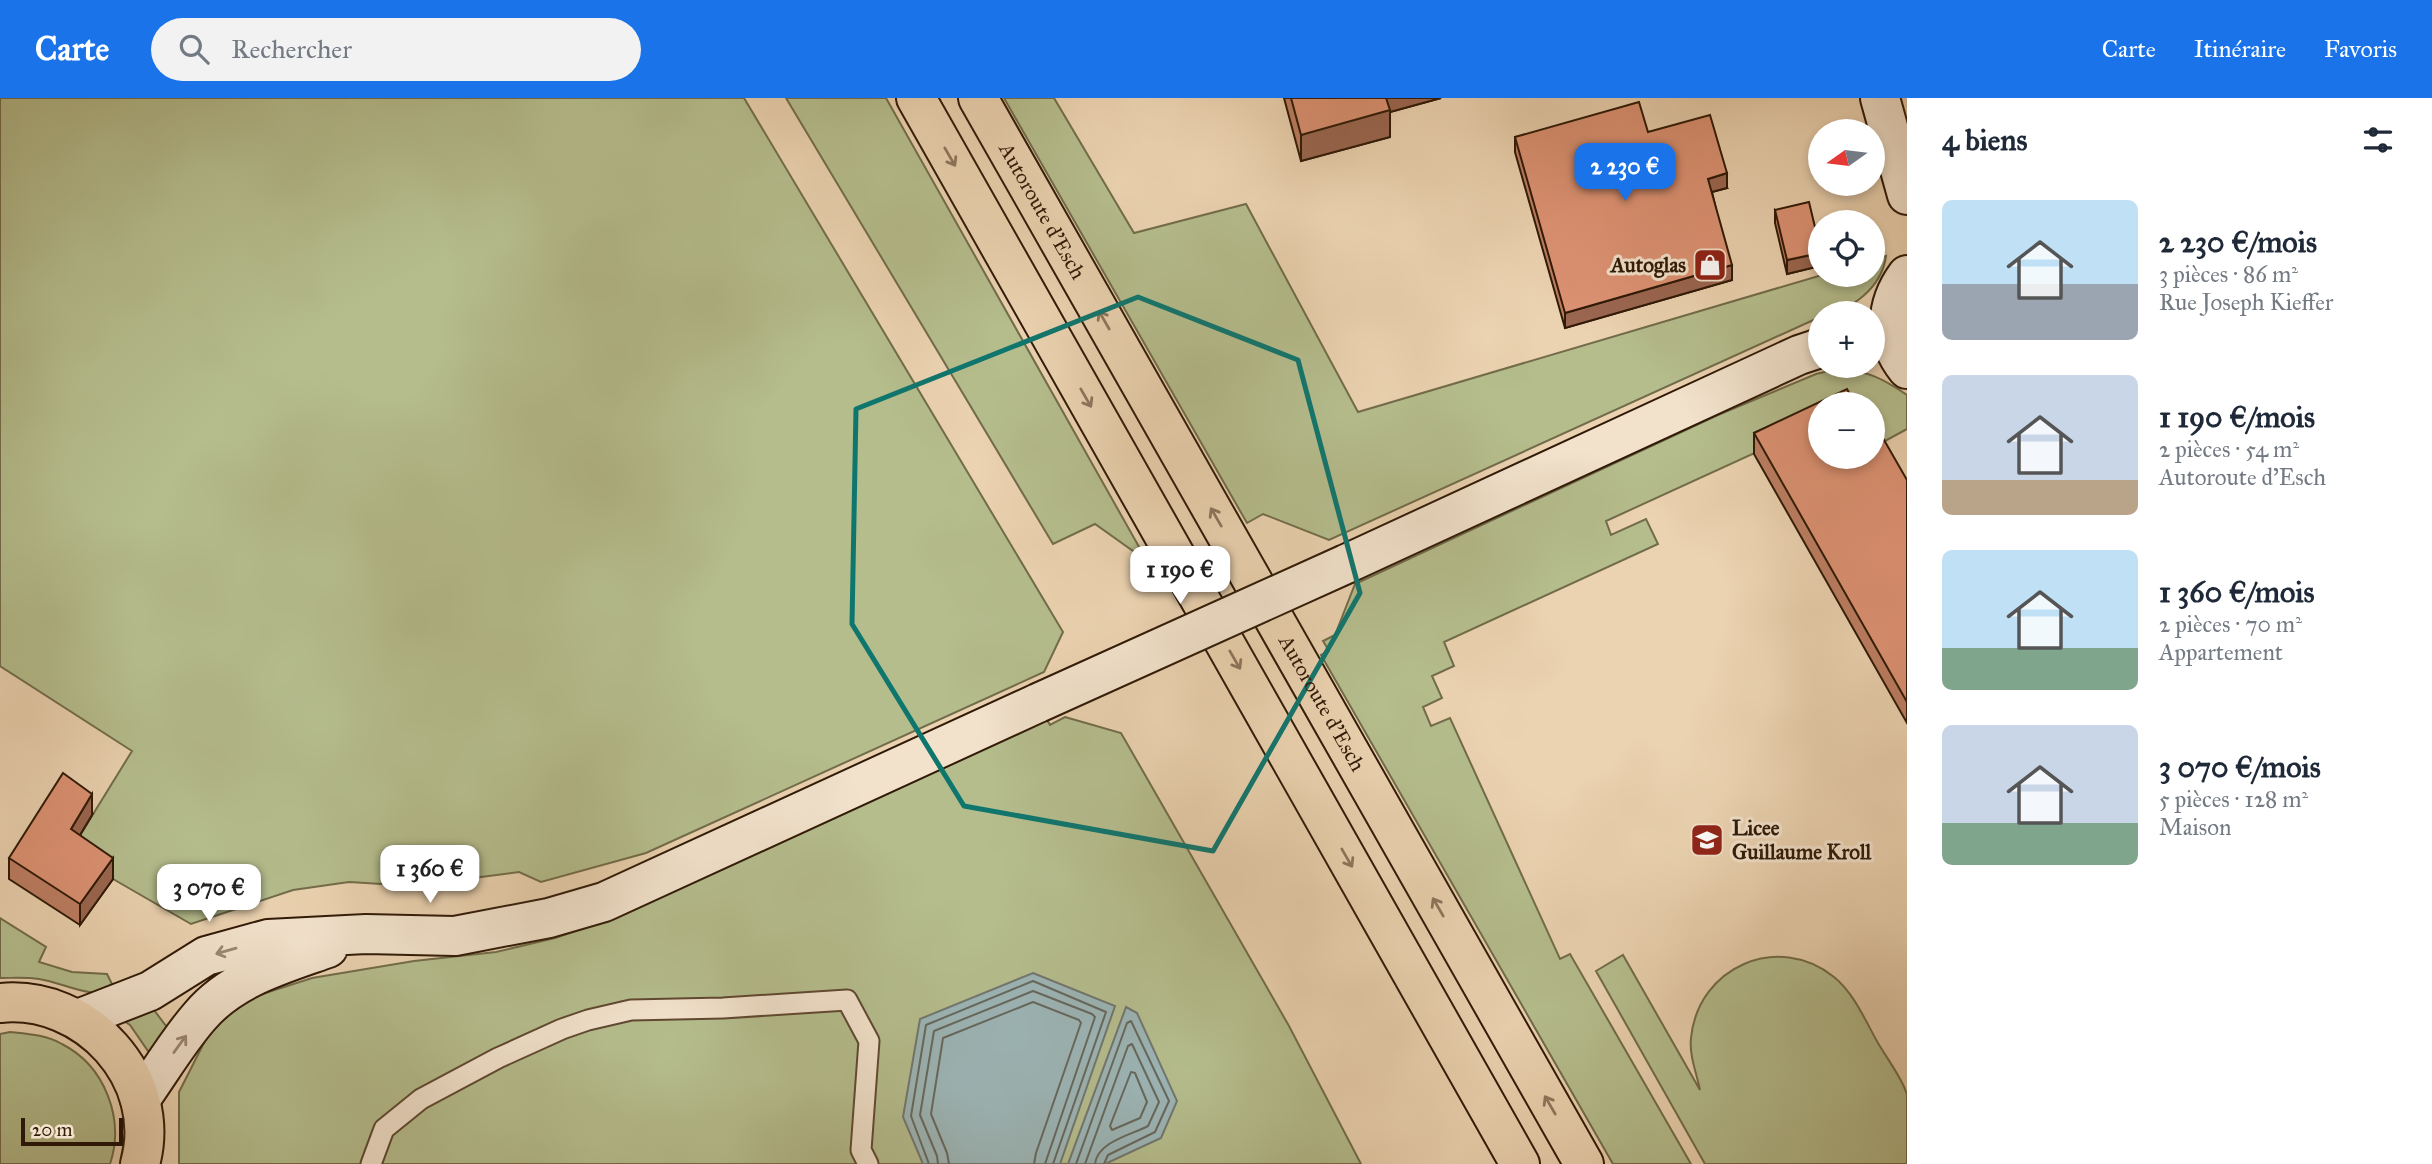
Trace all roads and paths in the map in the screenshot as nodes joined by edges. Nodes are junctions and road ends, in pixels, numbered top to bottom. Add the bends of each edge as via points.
1 (916, 98) edge
2 (978, 98) edge
3 (1880, 98) edge
4 (1907, 195) edge
5 (1907, 275) edge
6 (1885, 323) edge
7 (1885, 340) edge
8 (1808, 352) edge
9 (1907, 369) edge
10 (366, 934) junction
11 (0, 1003) edge
12 (78, 1019) junction
13 (140, 1100) junction
14 (140, 1164) edge
15 (371, 1164) edge
16 (868, 1164) edge
17 (1520, 1164) edge
18 (1584, 1164) edge

1 -> 17 main road
18 -> 2 main road, Autoroute d'Esch
3 - 4 main road
5 - 6 main road
7 - 9 main road
8 - 10 main road, bridge via 604,902 455,936
10 -> 12 main road via 268,939 206,956 150,991
13 -> 10 main road via 201,1014 233,988 268,969
11 - 12 main road via 48,1006
12 - 13 main road via 106,1040 127,1068
13 - 14 main road via 144,1127
15 - 16 lane via 384,1129 421,1099 562,1029 631,1010 847,1000 869,1041 861,1150

